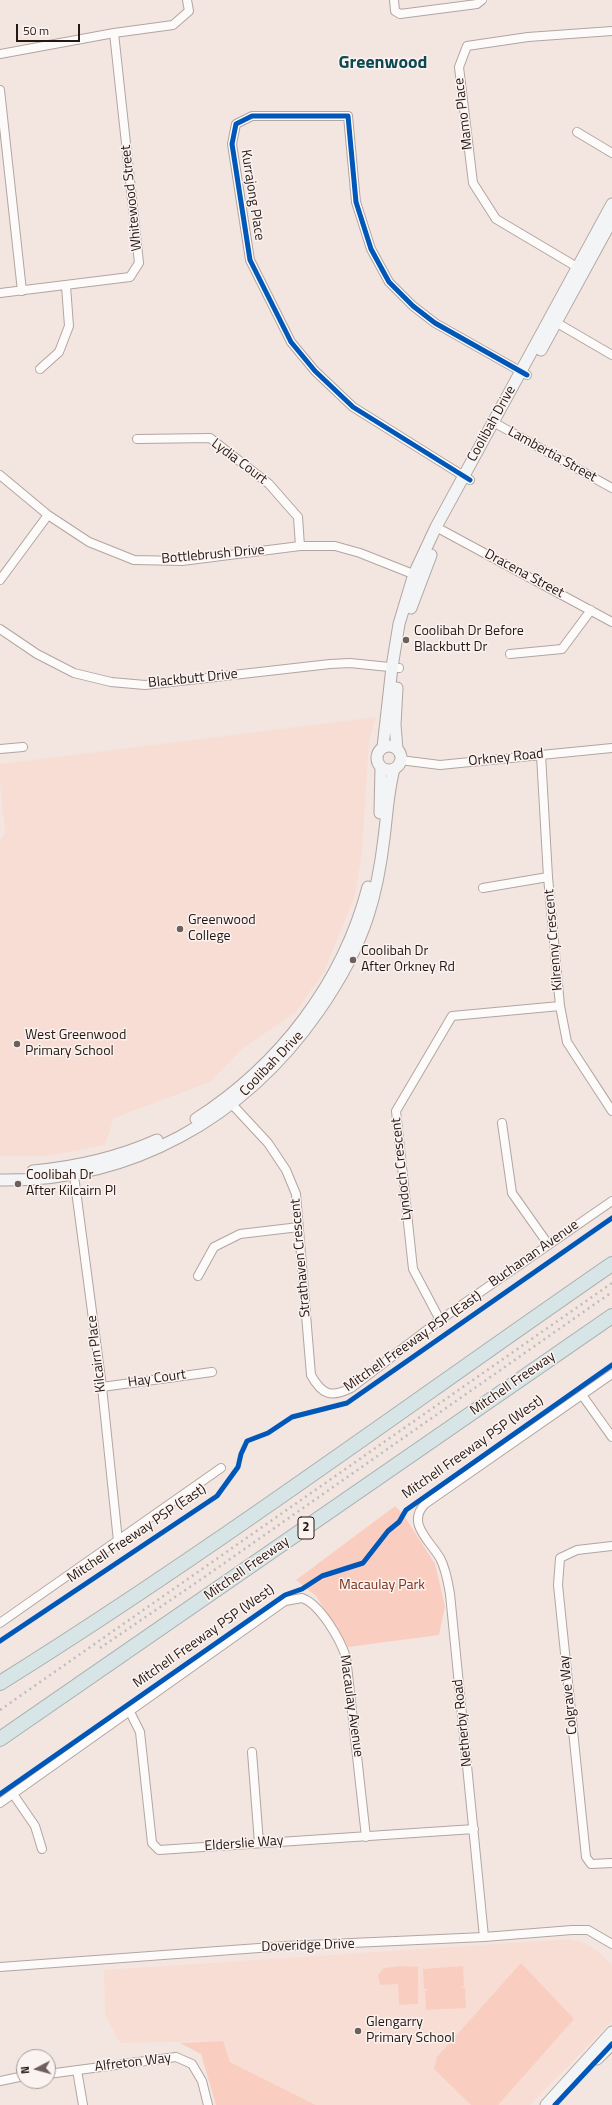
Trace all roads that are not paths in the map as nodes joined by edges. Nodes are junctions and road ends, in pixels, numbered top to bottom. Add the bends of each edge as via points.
1 (187, 0) edge
2 (394, 0) edge
3 (482, 0) edge
4 (612, 31) edge
5 (114, 33) junction
6 (0, 54) edge
7 (0, 90) edge
8 (577, 132) dead end
9 (612, 153) edge
10 (612, 204) edge
11 (610, 218) edge
12 (581, 270) junction
13 (66, 286) junction
14 (22, 291) junction
15 (0, 293) edge
16 (552, 321) junction
17 (612, 355) edge
18 (40, 369) dead end
19 (524, 373) junction
20 (496, 424) junction
21 (137, 439) dead end
22 (0, 475) edge
23 (467, 478) junction
24 (612, 488) edge
25 (48, 516) junction
26 (439, 528) junction
27 (300, 546) junction
28 (418, 576) junction
29 (0, 580) edge
30 (590, 610) junction
31 (612, 622) edge
32 (0, 629) edge
33 (510, 654) dead end
34 (395, 668) junction
35 (23, 747) dead end
36 (383, 748) junction
37 (612, 748) edge
38 (0, 749) edge
39 (397, 749) junction
40 (541, 754) junction
41 (397, 765) junction
42 (381, 767) junction
43 (548, 876) junction
44 (483, 888) dead end
45 (560, 1006) junction
46 (229, 1102) junction
47 (610, 1105) edge
48 (502, 1123) dead end
49 (73, 1171) junction
50 (0, 1172) edge
51 (0, 1180) edge
52 (612, 1201) edge
53 (299, 1227) junction
54 (548, 1244) junction
55 (612, 1264) edge
56 (198, 1276) dead end
57 (612, 1316) edge
58 (440, 1320) junction
59 (212, 1372) dead end
60 (612, 1374) edge
61 (102, 1387) junction
62 (318, 1388) joint
63 (582, 1395) junction
64 (612, 1437) edge
65 (221, 1468) dead end
66 (118, 1541) junction
67 (612, 1546) edge
68 (0, 1623) edge
69 (0, 1683) edge
70 (130, 1712) junction
71 (0, 1739) edge
72 (252, 1752) dead end
73 (13, 1794) junction
74 (0, 1803) edge
75 (474, 1829) junction
76 (366, 1836) junction
77 (259, 1843) junction
78 (42, 1849) dead end
79 (612, 1863) edge
80 (484, 1937) junction
81 (612, 1944) edge
82 (0, 1967) edge
83 (612, 2032) edge
84 (612, 2044) edge
85 (77, 2070) junction
86 (56, 2073) edge
87 (16, 2078) edge
88 (0, 2082) edge
89 (83, 2105) edge
90 (208, 2105) edge
91 (546, 2105) edge
92 (555, 2105) edge

1 - 5 street via 189,11 173,25
2 - 3 street via 395,11 400,14 477,4
4 - 12 street, Mamo Place via 528,36 467,46 459,67 472,183 483,202 496,218
5 - 6 street
5 - 13 street, Whitewood Street via 139,263 130,277
7 - 14 street
8 - 9 street
10 - 11 main road, Coolibah Drive
11 - 12 main road, Coolibah Drive
12 - 16 main road, Coolibah Drive
13 - 14 street, Whitewood Street
13 - 18 street via 70,326 59,352
14 - 15 street, Whitewood Street
16 - 17 street
16 - 19 main road, Coolibah Drive
19 - 20 main road, Coolibah Drive
19 - 23 street, Kurrajong Place via 435,323 412,306 389,282 371,250 356,202 348,116 252,116 236,124 232,144 250,260 291,342 315,371 353,407
20 - 23 main road, Coolibah Drive
20 - 24 street, Lambertia Street
21 - 27 street, Lydia Court via 210,438 269,484 298,517
22 - 25 street, Bottlebrush Drive
23 - 26 main road, Coolibah Drive
25 - 27 street, Bottlebrush Drive via 89,542 134,560 182,561
25 - 29 street
26 - 28 main road, Coolibah Drive
26 - 30 street, Dracena Street
27 - 28 street, Bottlebrush Drive via 346,548
28 - 34 main road, Coolibah Drive via 399,624
30 - 31 street, Dracena Street
30 - 33 street via 562,648
32 - 34 street, Blackbutt Drive via 37,654 74,673 112,682 145,685 350,663
34 - 36 main road, Coolibah Drive
34 - 39 main road, Coolibah Drive
35 - 38 street
36 - 39 main road via 389,746
36 - 42 main road via 377,756 377,762
37 - 40 street, Orkney Road
39 - 41 main road via 400,754
40 - 41 street, Orkney Road via 440,765
40 - 43 street, Kilrenny Crescent
41 - 42 main road via 386,770
41 - 46 main road, Coolibah Drive via 369,915 354,951 331,993 286,1054
42 - 46 main road, Coolibah Drive via 380,816 372,873 347,947 318,999 288,1040
43 - 44 street
43 - 45 street, Kilrenny Crescent
45 - 47 street, Kilrenny Crescent via 567,1042
45 - 58 street, Lyndoch Crescent via 452,1016 396,1111 412,1269
46 - 49 main road, Coolibah Drive via 146,1145
46 - 53 street, Strathaven Crescent via 268,1143 286,1170 296,1194
48 - 54 street via 512,1193
49 - 50 main road, Coolibah Drive
49 - 51 main road, Coolibah Drive
49 - 61 street, Kilcairn Place
52 - 54 street, Buchanan Avenue
53 - 56 street via 233,1237 214,1247
53 - 62 street, Strathaven Crescent via 311,1375
54 - 58 street, Buchanan Avenue
55 - 69 highway via 101,1619
57 - 71 highway, Mitchell Freeway / 2
58 - 62 street, Buchanan Avenue via 351,1388 339,1394 327,1393
59 - 61 street, Hay Court
60 - 63 street
61 - 66 street, Kilcairn Place
63 - 64 street
63 - 75 street, Netherby Road via 425,1504 418,1517 419,1528 440,1558 448,1581
65 - 66 street
66 - 68 street
67 - 79 street, Colgrave Way via 577,1550 560,1558 558,1585 586,1857 591,1864
70 - 73 street, Macaulay Avenue
70 - 76 street, Macaulay Avenue via 285,1601 296,1598 307,1600 316,1607 336,1636 346,1657
70 - 77 street, Elderslie Way via 140,1732 151,1839 154,1846 162,1850
72 - 77 street
73 - 74 street, Macaulay Avenue
73 - 78 street via 35,1826
75 - 76 street, Elderslie Way
75 - 80 street, Netherby Road
76 - 77 street, Elderslie Way
80 - 81 street, Doveridge Drive via 588,1930
80 - 82 street, Doveridge Drive via 286,1946
83 - 91 main road
84 - 92 main road
85 - 86 street, Alfreton Way
85 - 89 street, Alfreton Way
85 - 90 street, Alfreton Way via 176,2057 192,2064 202,2081
87 - 88 street

